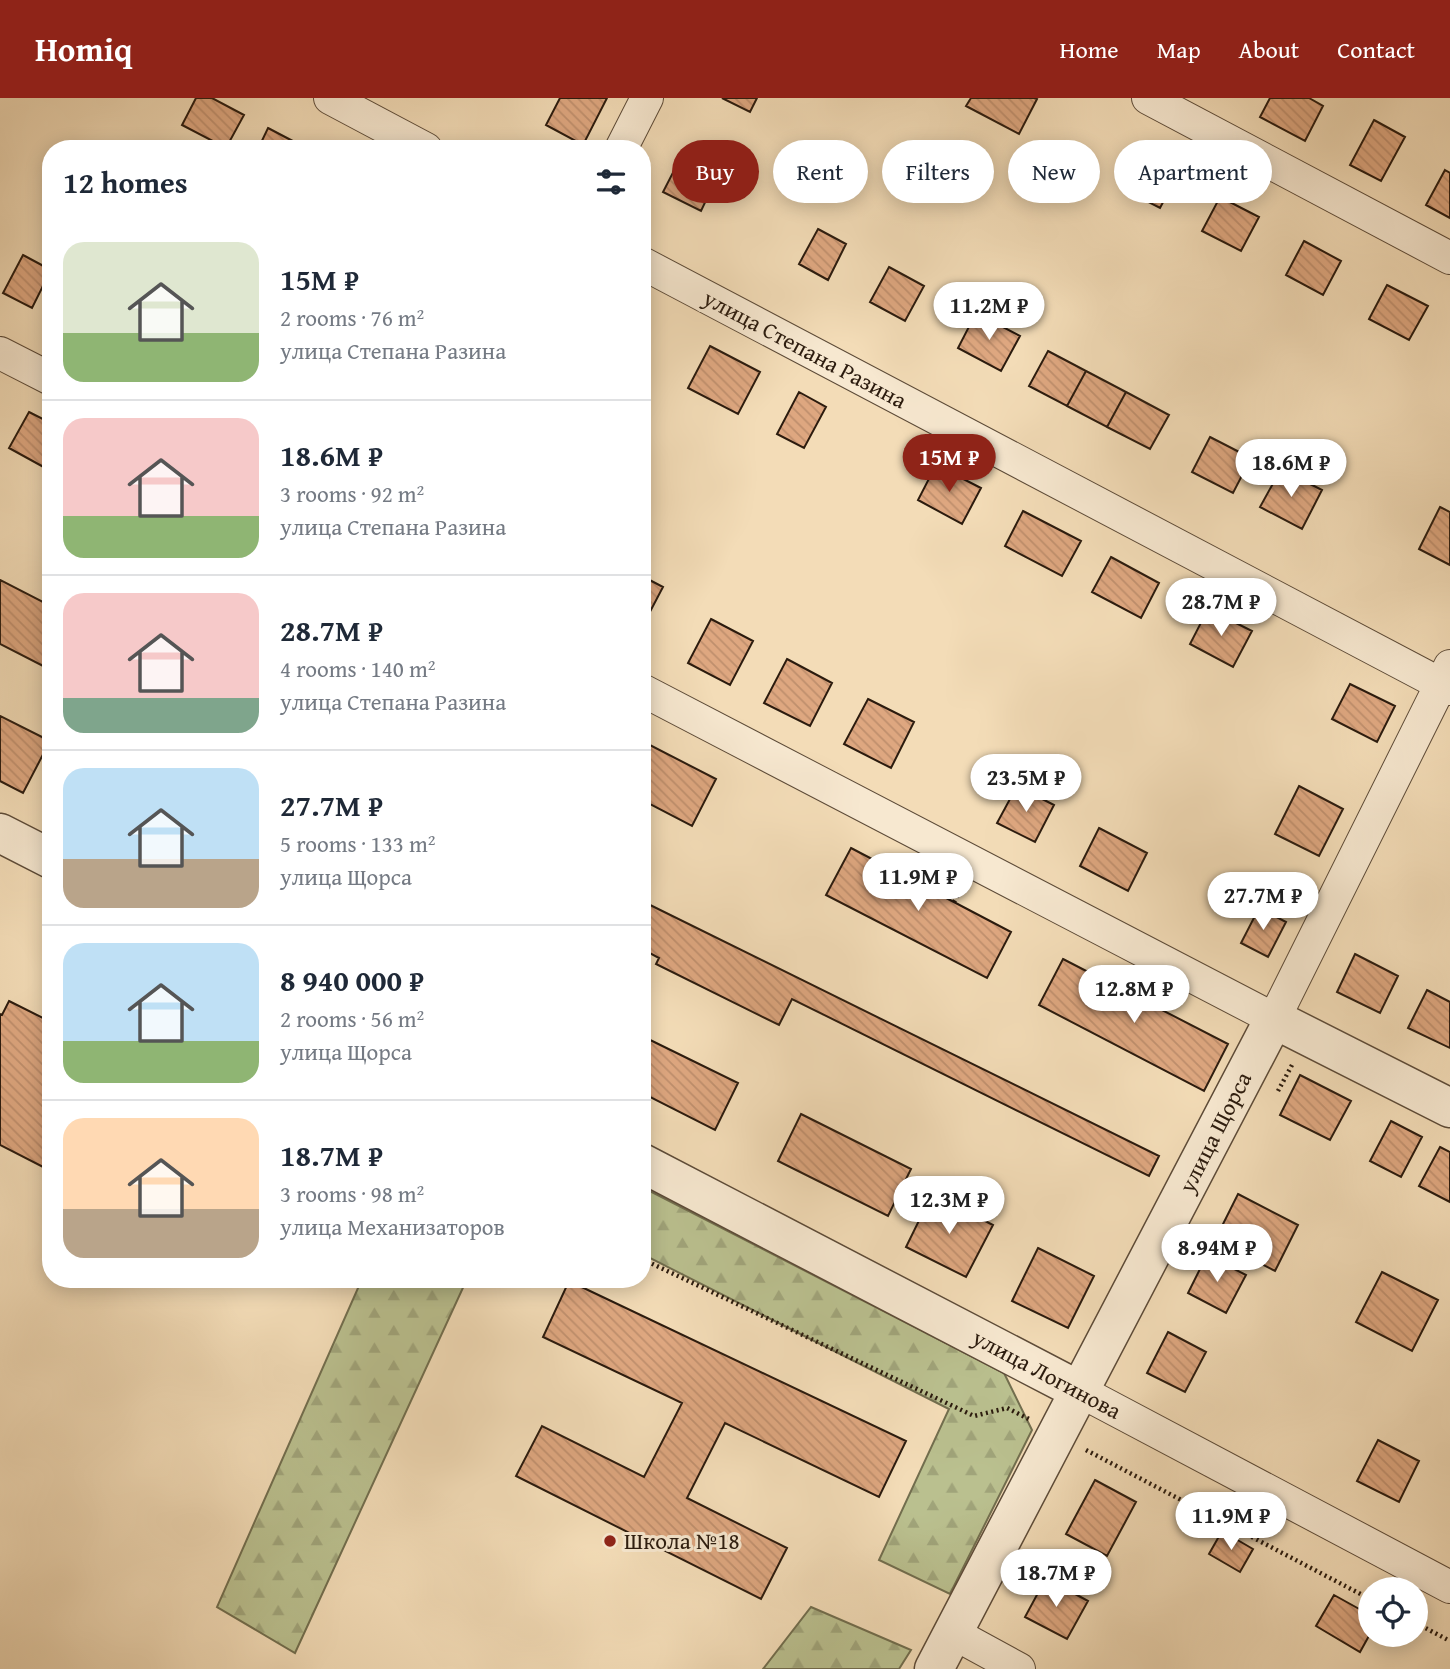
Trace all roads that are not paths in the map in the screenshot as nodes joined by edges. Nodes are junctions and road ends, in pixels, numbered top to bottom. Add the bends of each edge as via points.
1 (330, 98) edge
2 (648, 98) edge
3 (1148, 98) edge
4 (409, 140) edge
5 (626, 140) edge
6 (1450, 258) edge
7 (651, 268) edge
8 (0, 353) edge
9 (42, 374) edge
10 (1447, 679) edge
11 (651, 695) edge
12 (0, 833) edge
13 (42, 854) edge
14 (1273, 1020) junction
15 (1450, 1108) edge
16 (651, 1168) edge
17 (1078, 1390) junction
18 (1450, 1587) edge
19 (953, 1633) junction
20 (934, 1669) edge
21 (1019, 1669) edge

1 - 4 street
2 - 5 street
3 - 6 street
7 - 10 street, улица Степана Разина
8 - 9 street
10 - 14 street, улица Щорса
11 - 14 street
12 - 13 street
14 - 15 street
14 - 17 street, улица Щорса
16 - 17 street, улица Логинова
17 - 18 street, улица Логинова
17 - 19 street, улица Щорса
19 - 20 street, улица Щорса
19 - 21 street

